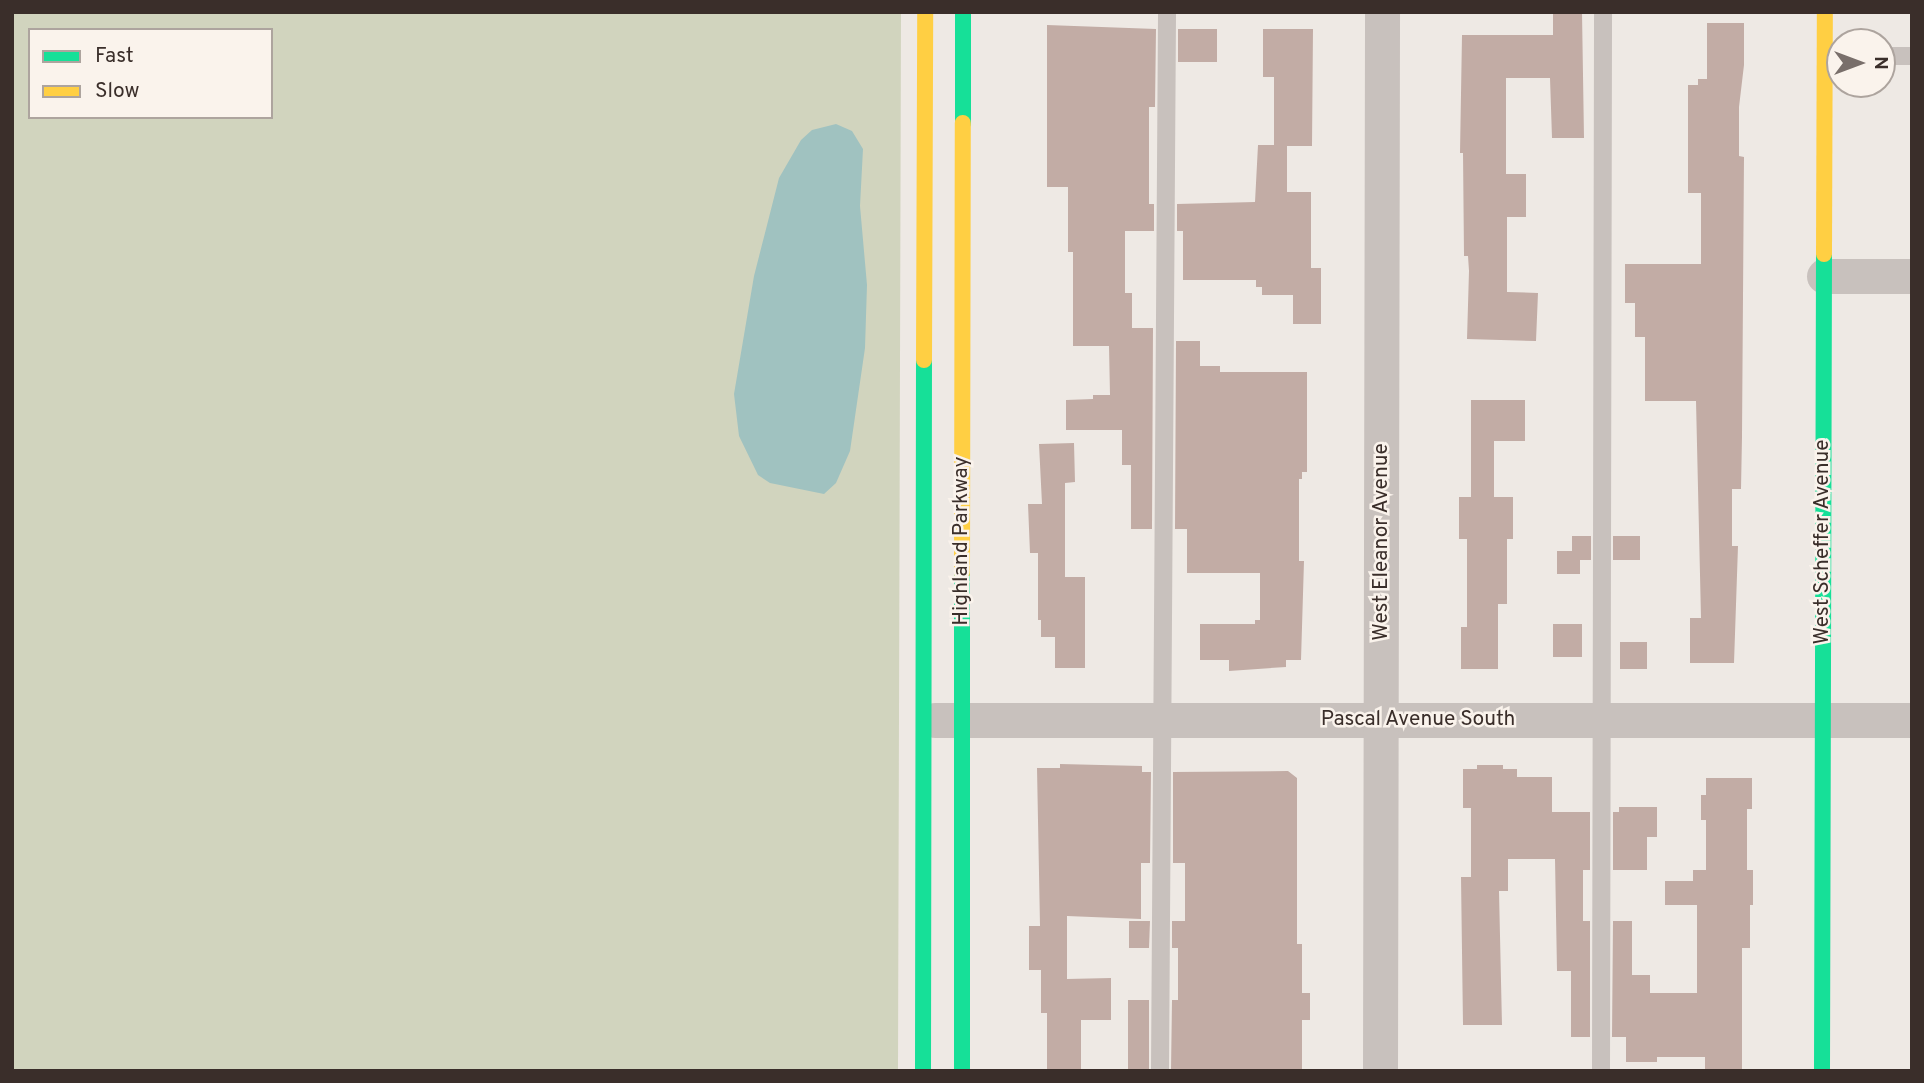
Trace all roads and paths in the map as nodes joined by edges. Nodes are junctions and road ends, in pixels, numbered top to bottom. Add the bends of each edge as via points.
1 (925, 12) edge
2 (963, 12) edge
3 (1167, 12) edge
4 (1382, 12) edge
5 (1603, 12) edge
6 (1830, 98) edge
7 (1824, 276) junction
8 (1912, 276) edge
9 (961, 719) junction
10 (924, 720) junction
11 (1161, 720) junction
12 (1381, 720) junction
13 (1602, 720) junction
14 (1823, 720) junction
15 (1912, 720) edge
16 (923, 1071) edge
17 (962, 1071) edge
18 (1160, 1071) edge
19 (1380, 1071) edge
20 (1601, 1071) edge
21 (1822, 1071) edge

1 - 10 street, Highland Parkway
2 - 9 street, Highland Parkway
3 - 11 lane
4 - 12 street, West Eleanor Avenue
5 - 13 lane
6 - 7 street, West Scheffer Avenue
7 - 8 street
7 - 14 street, West Scheffer Avenue
9 - 10 street, Pascal Avenue South
9 - 11 street, Pascal Avenue South
9 - 17 street, Highland Parkway
10 - 16 street, Highland Parkway
11 - 12 street, Pascal Avenue South
11 - 18 lane
12 - 13 street, Pascal Avenue South
12 - 19 street, West Eleanor Avenue
13 - 14 street, Pascal Avenue South
13 - 20 lane
14 - 15 street, Pascal Avenue South
14 - 21 street, West Scheffer Avenue

